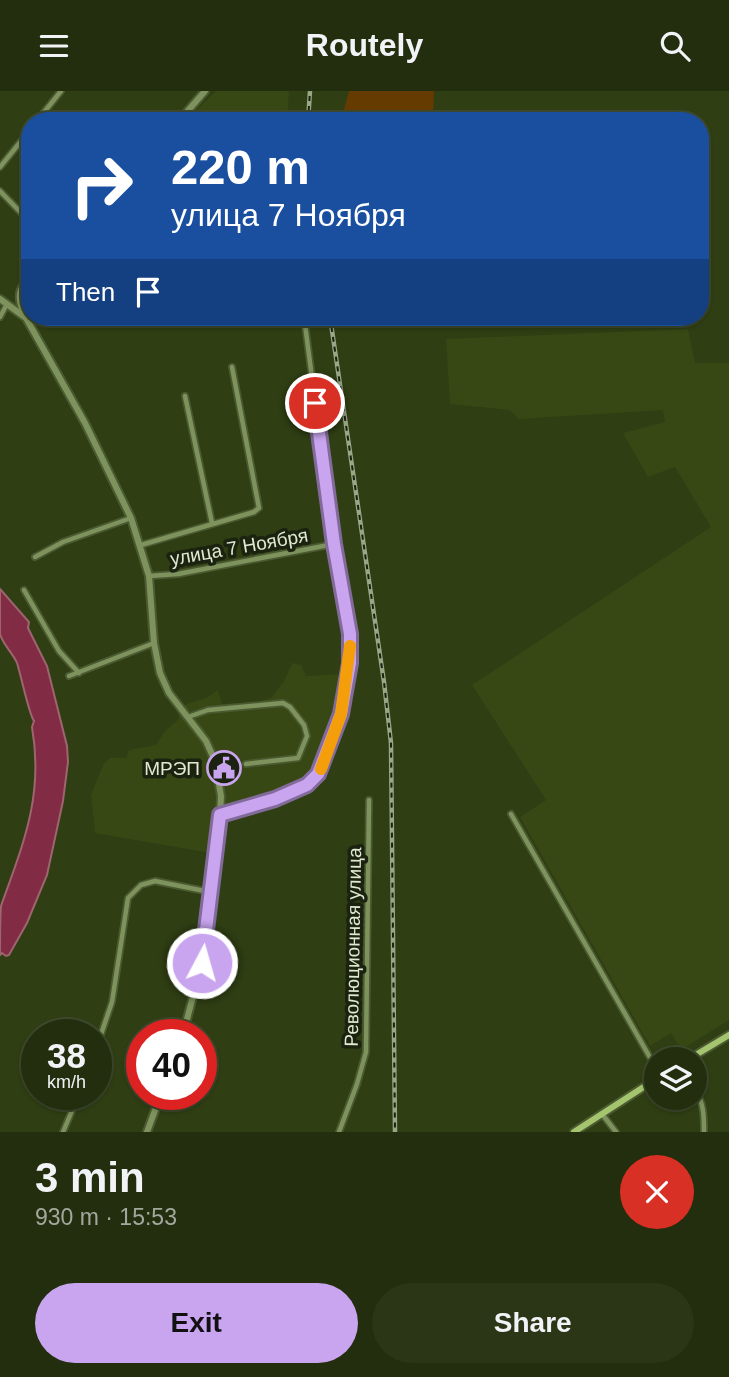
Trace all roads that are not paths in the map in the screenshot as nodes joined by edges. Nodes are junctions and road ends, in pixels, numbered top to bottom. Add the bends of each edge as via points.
1 (61, 91) edge
2 (205, 91) edge
3 (44, 112) edge
4 (187, 112) edge
5 (21, 141) edge
6 (0, 167) edge
7 (0, 191) edge
8 (21, 213) edge
9 (21, 287) edge
10 (0, 299) edge
11 (7, 305) junction
12 (21, 306) edge
13 (21, 314) edge
14 (0, 317) edge
15 (31, 326) edge
16 (305, 326) edge
17 (232, 367) dead end
18 (185, 396) dead end
19 (131, 518) junction
20 (212, 523) junction
21 (334, 544) junction
22 (141, 545) junction
23 (35, 558) dead end
24 (149, 576) junction
25 (24, 590) dead end
26 (154, 643) junction
27 (79, 673) junction
28 (69, 676) dead end
29 (188, 717) junction
30 (246, 764) dead end
31 (369, 800) dead end
32 (511, 814) dead end
33 (220, 815) junction
34 (210, 892) junction
35 (106, 1019) edge
36 (187, 1019) edge
37 (729, 1035) edge
38 (644, 1047) edge
39 (707, 1048) edge
40 (644, 1087) edge
41 (73, 1110) edge
42 (155, 1110) edge
43 (703, 1110) edge
44 (602, 1114) junction
45 (64, 1132) edge
46 (147, 1132) edge
47 (339, 1132) edge
48 (574, 1132) edge
49 (616, 1132) edge
50 (704, 1132) edge

1 - 3 street
2 - 4 street
5 - 6 street
7 - 8 street
9 - 12 street
10 - 11 street
11 - 13 street
11 - 14 street
15 - 19 street
16 - 21 street, улица 7 Ноября
17 - 20 street via 260,504 254,512
18 - 20 street
19 - 22 street
19 - 23 street
20 - 22 street
21 - 24 street, улица 7 Ноября
21 - 33 street, улица 7 Ноября via 350,655 341,714 328,752 307,785
22 - 24 street
24 - 26 street
25 - 27 street via 59,651
26 - 27 street
26 - 29 street via 169,693
27 - 28 street
29 - 30 street via 266,703 290,707 307,736 298,758
29 - 33 street via 215,761
31 - 47 street, Революционная улица via 366,1052
32 - 38 street
33 - 34 street
34 - 35 street via 155,881 141,885 128,898
34 - 36 street via 202,963
37 - 39 main road
40 - 44 main road
41 - 45 street
42 - 46 street
43 - 50 street
44 - 48 main road
44 - 49 street

